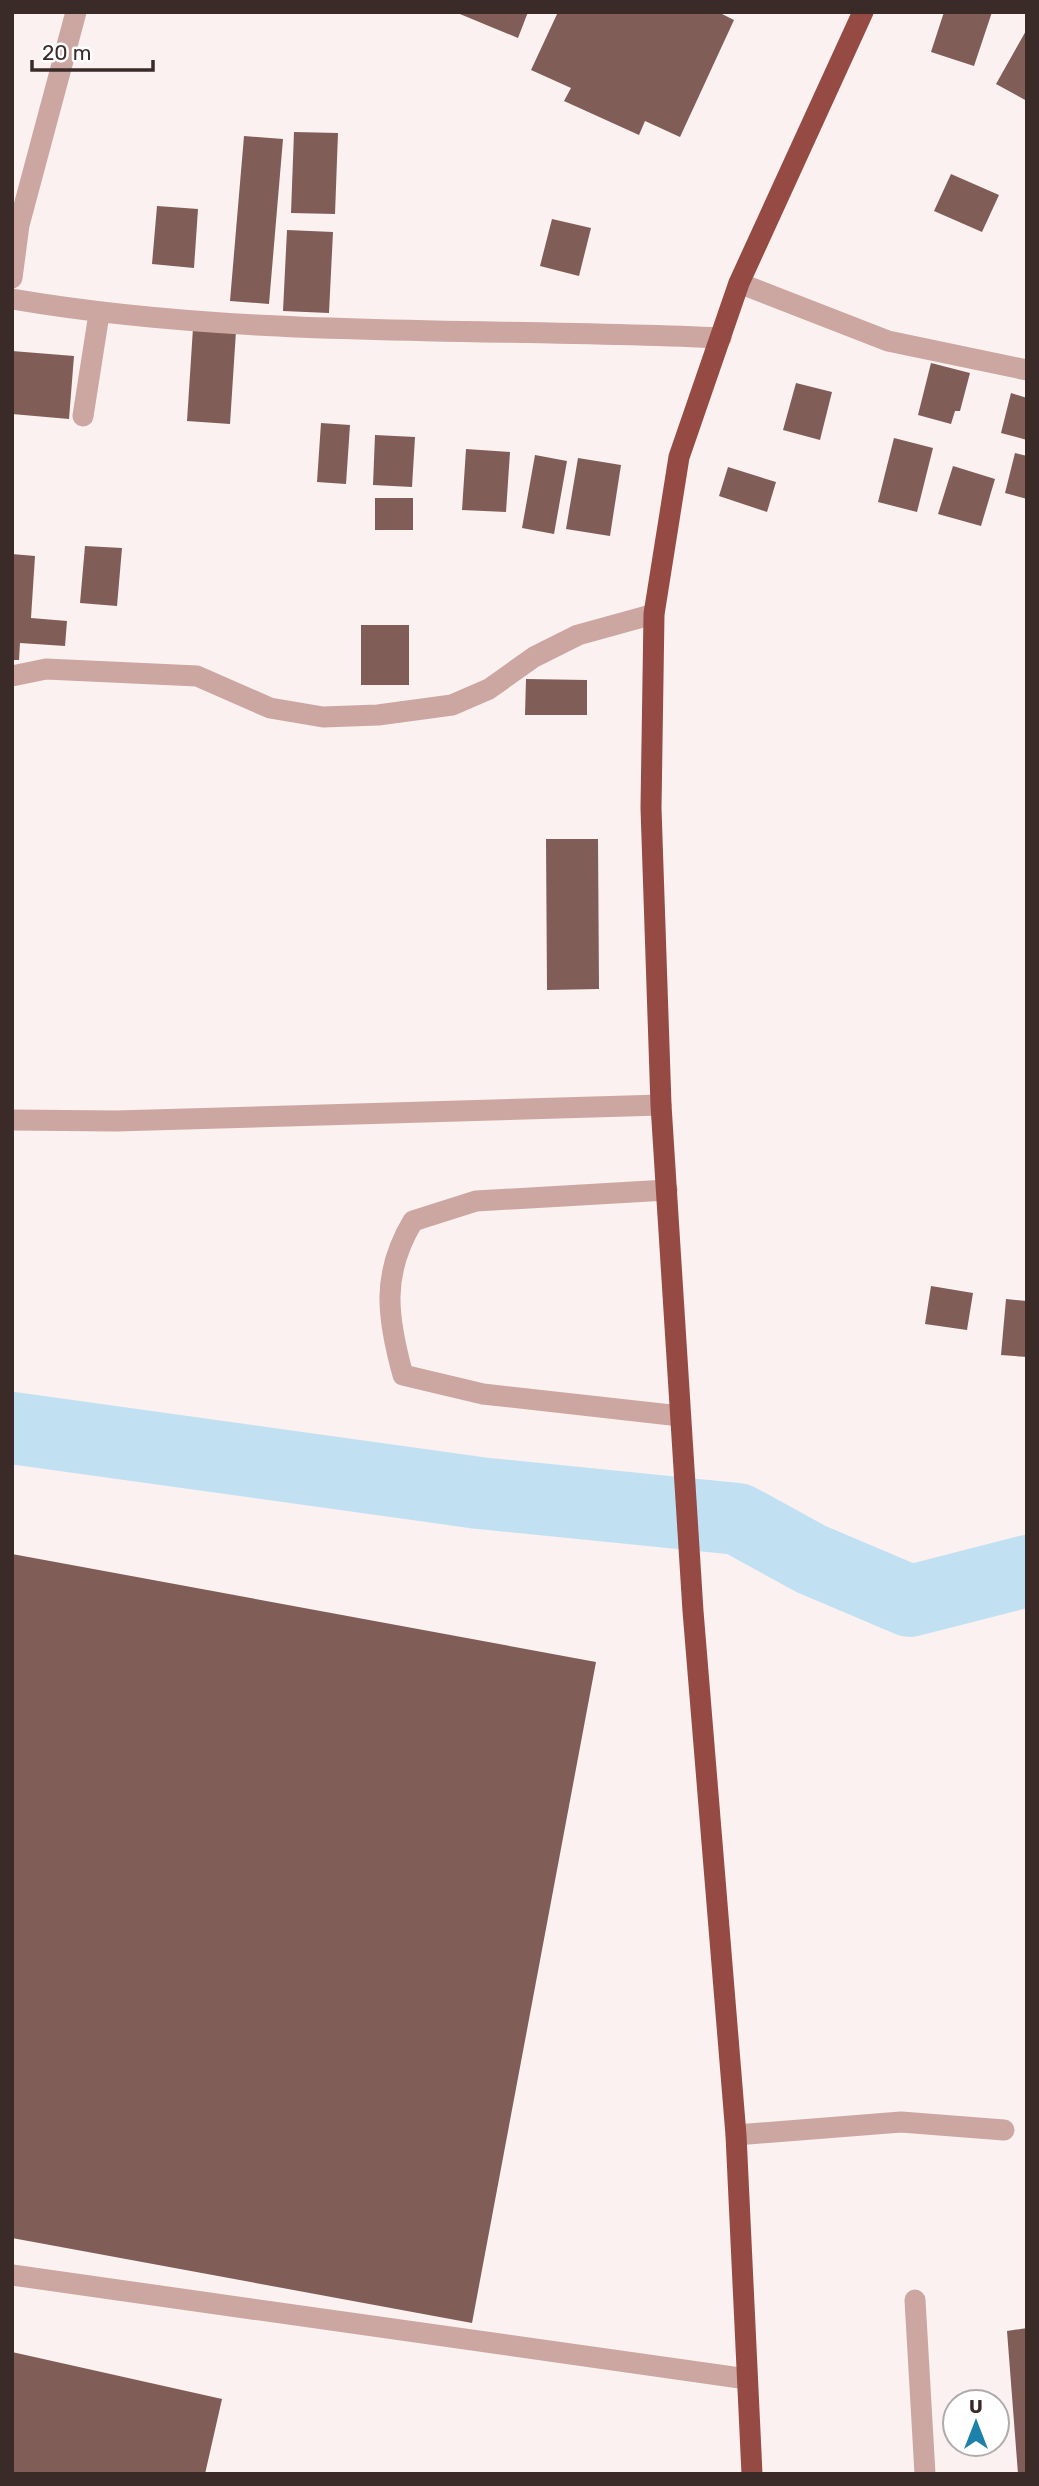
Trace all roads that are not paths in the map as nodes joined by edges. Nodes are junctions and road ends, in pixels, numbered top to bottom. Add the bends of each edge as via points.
1 (76, 12) edge
2 (856, 15) edge
3 (12, 278) edge
4 (739, 283) junction
5 (12, 299) edge
6 (99, 314) junction
7 (721, 338) junction
8 (1027, 370) edge
9 (83, 416) dead end
10 (654, 614) junction
11 (12, 676) edge
12 (661, 1105) junction
13 (12, 1120) edge
14 (667, 1190) junction
15 (680, 1416) junction
16 (1004, 2130) dead end
17 (736, 2135) junction
18 (12, 2275) edge
19 (915, 2300) dead end
20 (747, 2379) junction
21 (752, 2474) edge
22 (925, 2474) edge

1 - 3 street via 19,225
2 - 4 highway
4 - 7 highway
4 - 8 street via 888,341
5 - 6 street
6 - 7 street via 273,326
6 - 9 street
7 - 10 highway via 679,457
10 - 11 street via 578,635 534,657 489,689 452,705 378,715 323,717 270,708 197,676 46,669
10 - 12 highway via 651,808
12 - 13 street
12 - 14 highway
14 - 15 highway
14 - 15 street via 476,1201 413,1221 397,1247 391,1278 391,1331 403,1375 483,1394
15 - 17 highway
16 - 17 street via 901,2122
17 - 20 highway
18 - 20 street
19 - 22 street
20 - 21 highway

